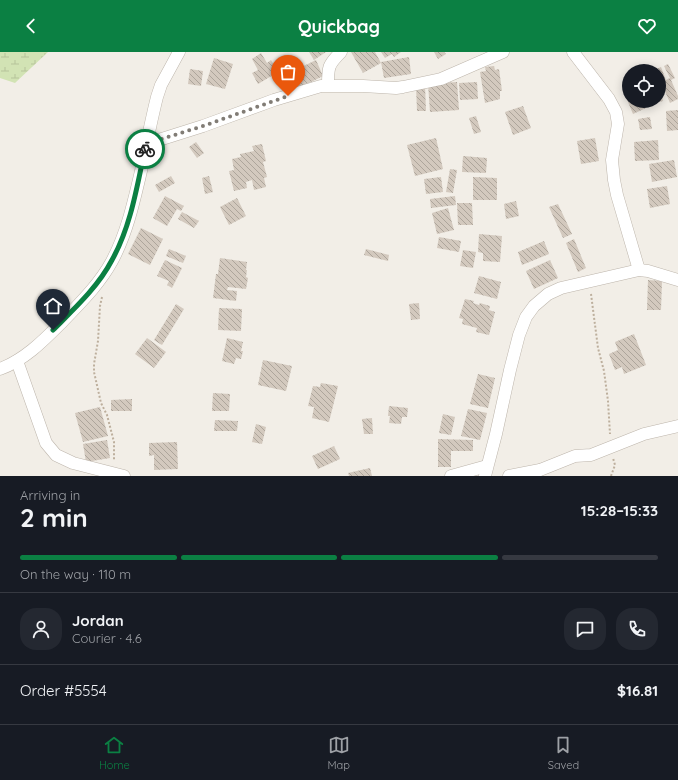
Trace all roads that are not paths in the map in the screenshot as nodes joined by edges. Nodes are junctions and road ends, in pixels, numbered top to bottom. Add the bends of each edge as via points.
1 (179, 52) edge
2 (341, 52) edge
3 (503, 52) edge
4 (573, 52) edge
5 (328, 85) junction
6 (146, 144) junction
7 (639, 270) junction
8 (678, 280) edge
9 (17, 361) junction
10 (0, 369) edge
11 (678, 426) edge
12 (486, 471) edge
13 (101, 473) edge
14 (120, 475) edge
15 (451, 476) edge
16 (509, 476) edge

1 - 6 street via 161,85
2 - 5 street via 329,67
3 - 5 street via 441,79 403,87
4 - 7 street via 616,112 618,124 612,160 614,180
5 - 6 street via 274,100
6 - 9 street via 133,205 112,261 98,283 84,298 43,341
7 - 8 street
7 - 12 street via 561,288 548,294 534,306 526,317 510,370
9 - 10 street
9 - 13 street via 46,443 59,457
11 - 16 street via 644,434 591,456 575,456 540,470
12 - 15 street
13 - 14 street

